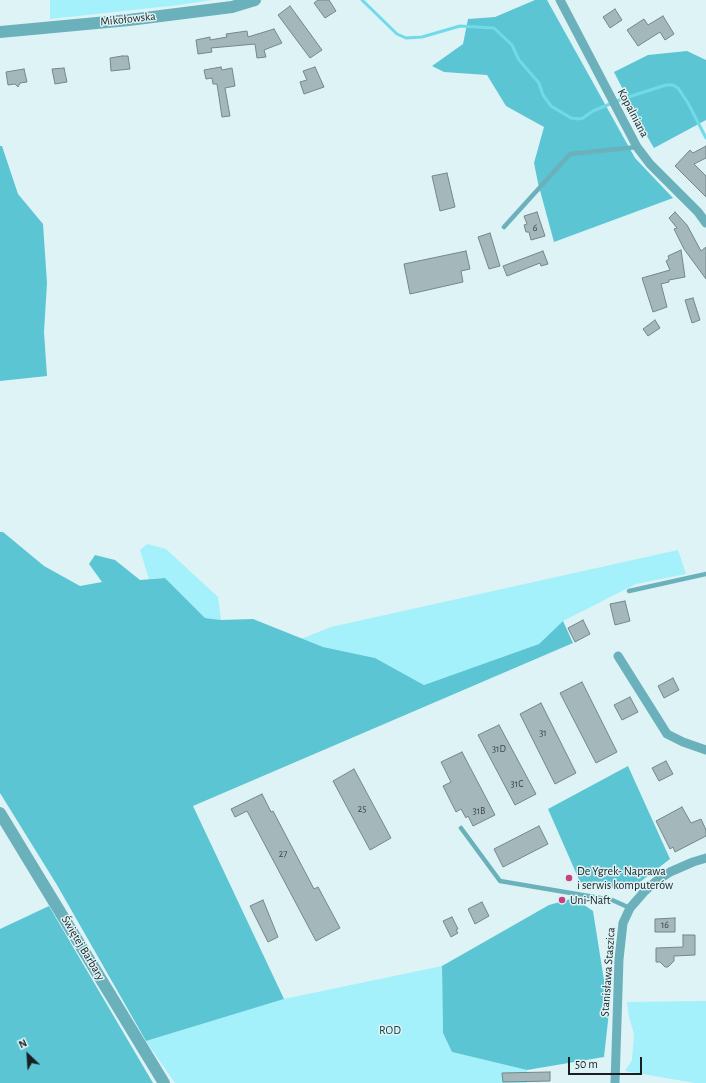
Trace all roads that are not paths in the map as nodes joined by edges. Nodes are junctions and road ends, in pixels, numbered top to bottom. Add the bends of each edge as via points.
1 (255, 0) edge
2 (560, 0) edge
3 (0, 32) edge
4 (638, 147) junction
5 (706, 223) edge
6 (504, 227) dead end
7 (706, 574) edge
8 (629, 591) dead end
9 (618, 656) dead end
10 (706, 750) edge
11 (0, 813) edge
12 (461, 828) dead end
13 (706, 858) edge
14 (630, 908) junction
15 (164, 1083) edge
16 (613, 1083) edge

1 - 3 street, Mikołowska via 232,7
2 - 4 street, Kopalniana
4 - 5 street, Kopalniana via 650,164
4 - 6 lane via 570,154
7 - 8 lane
9 - 10 street via 667,734
11 - 15 street, Świętej Barbary
12 - 14 lane via 500,882 612,900
13 - 14 street, Stanisława Staszica via 670,872 655,882
14 - 16 street, Stanisława Staszica via 624,923 619,959

